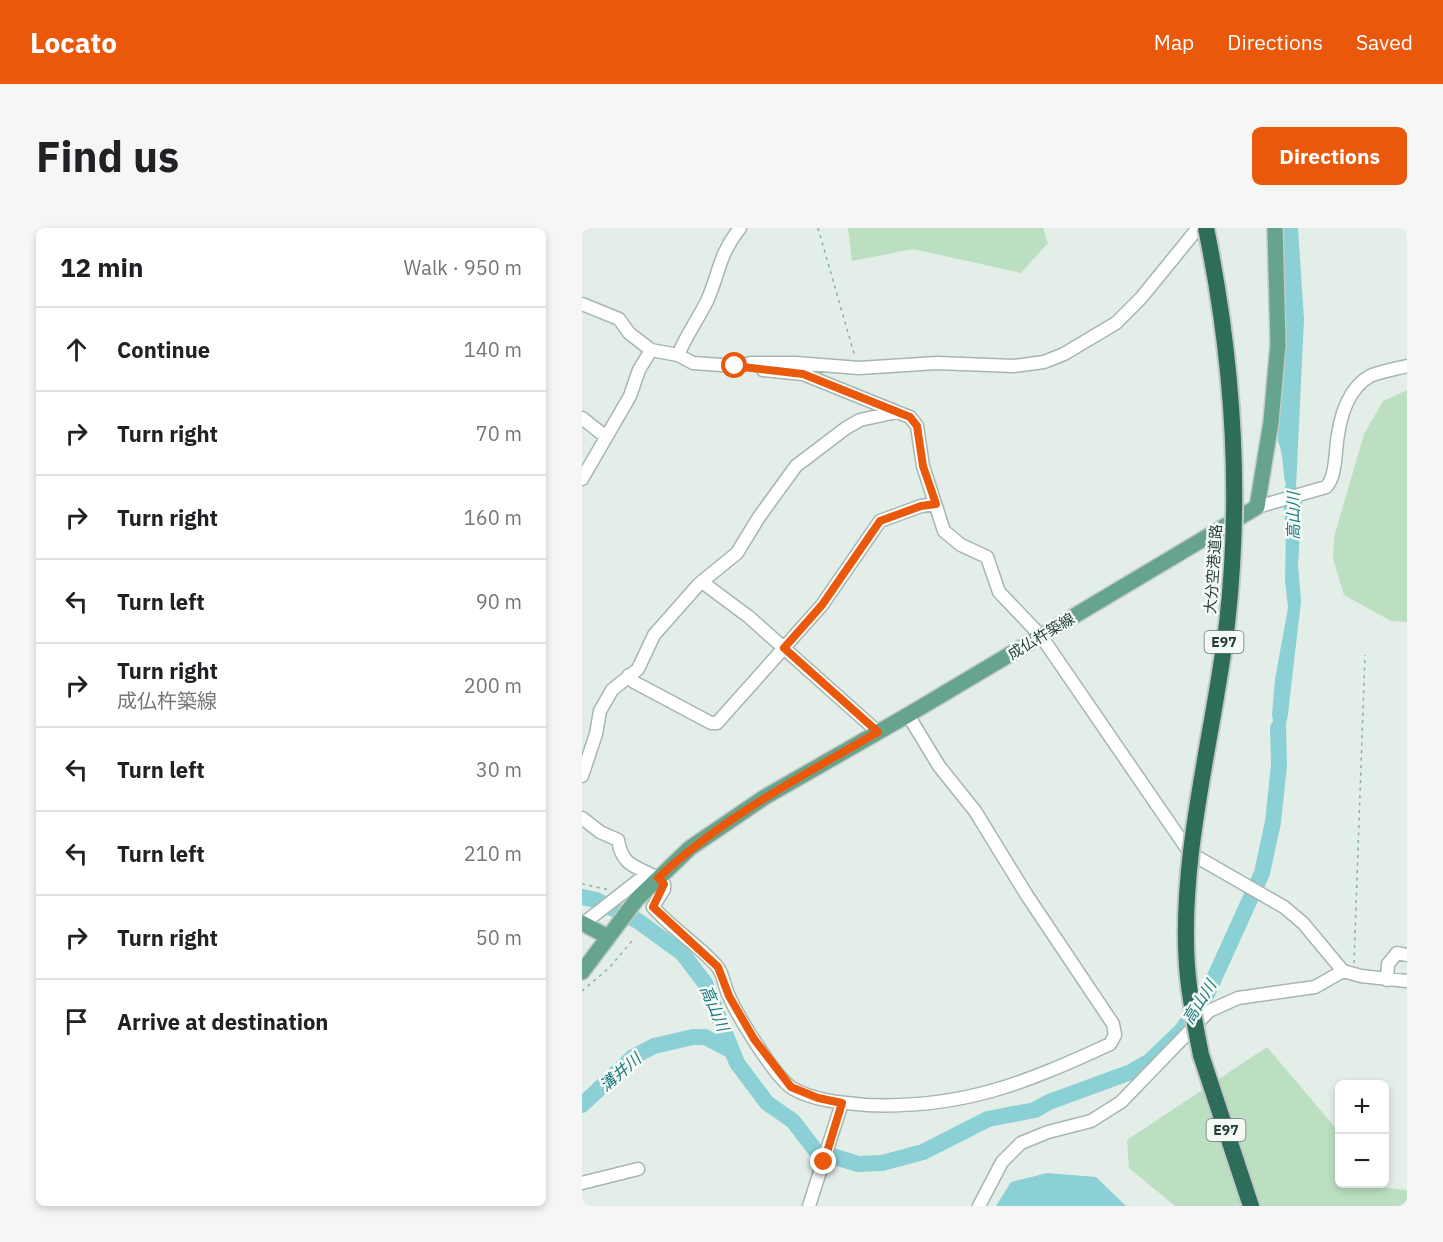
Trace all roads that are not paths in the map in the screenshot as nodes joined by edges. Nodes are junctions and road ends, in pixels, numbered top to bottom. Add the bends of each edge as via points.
1 (740, 228) edge
2 (1198, 228) edge
3 (1206, 228) edge
4 (1275, 228) edge
5 (582, 304) edge
6 (651, 351) junction
7 (678, 355) junction
8 (735, 366) junction
9 (1407, 366) edge
10 (897, 412) junction
11 (582, 418) edge
12 (606, 437) junction
13 (582, 479) edge
14 (936, 504) junction
15 (1263, 505) junction
16 (702, 582) junction
17 (1041, 636) junction
18 (784, 648) junction
19 (629, 675) junction
20 (908, 715) junction
21 (878, 732) junction
22 (582, 776) edge
23 (582, 818) edge
24 (653, 876) junction
25 (586, 921) edge
26 (611, 932) junction
27 (1407, 955) edge
28 (1344, 971) junction
29 (582, 972) edge
30 (1387, 980) junction
31 (1407, 981) edge
32 (1201, 1055) junction
33 (842, 1103) junction
34 (638, 1169) dead end
35 (582, 1183) edge
36 (809, 1206) edge
37 (979, 1206) edge
38 (1242, 1206) edge
39 (1251, 1206) edge

1 - 7 street via 728,243 706,302
2 - 8 street via 1141,298 1116,322 1044,362 1014,366 937,363 859,368 796,363
3 - 32 highway, 大分空港道路 / E97, bridge via 1223,313 1233,415 1234,525 1227,624 1193,841 1187,913 1187,964
4 - 15 main road via 1278,344
5 - 6 street via 619,319
6 - 7 street
6 - 12 street
7 - 8 street via 693,363
8 - 10 street via 803,374
9 - 15 street via 1375,375 1359,386 1341,418 1330,483
10 - 14 street via 910,417 917,426 923,466
10 - 16 street via 860,420 796,466 737,553
11 - 12 street
12 - 13 street
14 - 17 street via 944,531 960,545 987,557 999,592
14 - 18 street via 880,521 822,605
15 - 17 main road, 成仏杵築線
16 - 18 street
16 - 19 street via 654,635 638,669
17 - 20 main road, 成仏杵築線
17 - 28 street via 1190,853 1268,897 1303,923
18 - 19 street via 717,723
18 - 21 street
19 - 22 street via 612,690 600,711
20 - 21 main road, 成仏杵築線
20 - 33 street via 1113,1024 1114,1035 1110,1044 1000,1090 929,1103
21 - 24 main road, 成仏杵築線 via 765,797
23 - 24 street via 618,840 620,854 626,861
24 - 25 street
24 - 26 main road, 成仏杵築線
24 - 33 street via 664,884 653,907 718,967 729,996 778,1073 796,1090
25 - 26 main road
26 - 29 main road, 成仏杵築線
27 - 30 street via 1397,953 1388,964
28 - 30 street
28 - 37 street via 1315,987 1238,998 1209,1011 1122,1102 1091,1121 1021,1143 1002,1162
30 - 31 street
32 - 38 highway, 大分空港道路 / E97
32 - 39 highway, 大分空港道路 / E97
33 - 36 street
34 - 35 street

